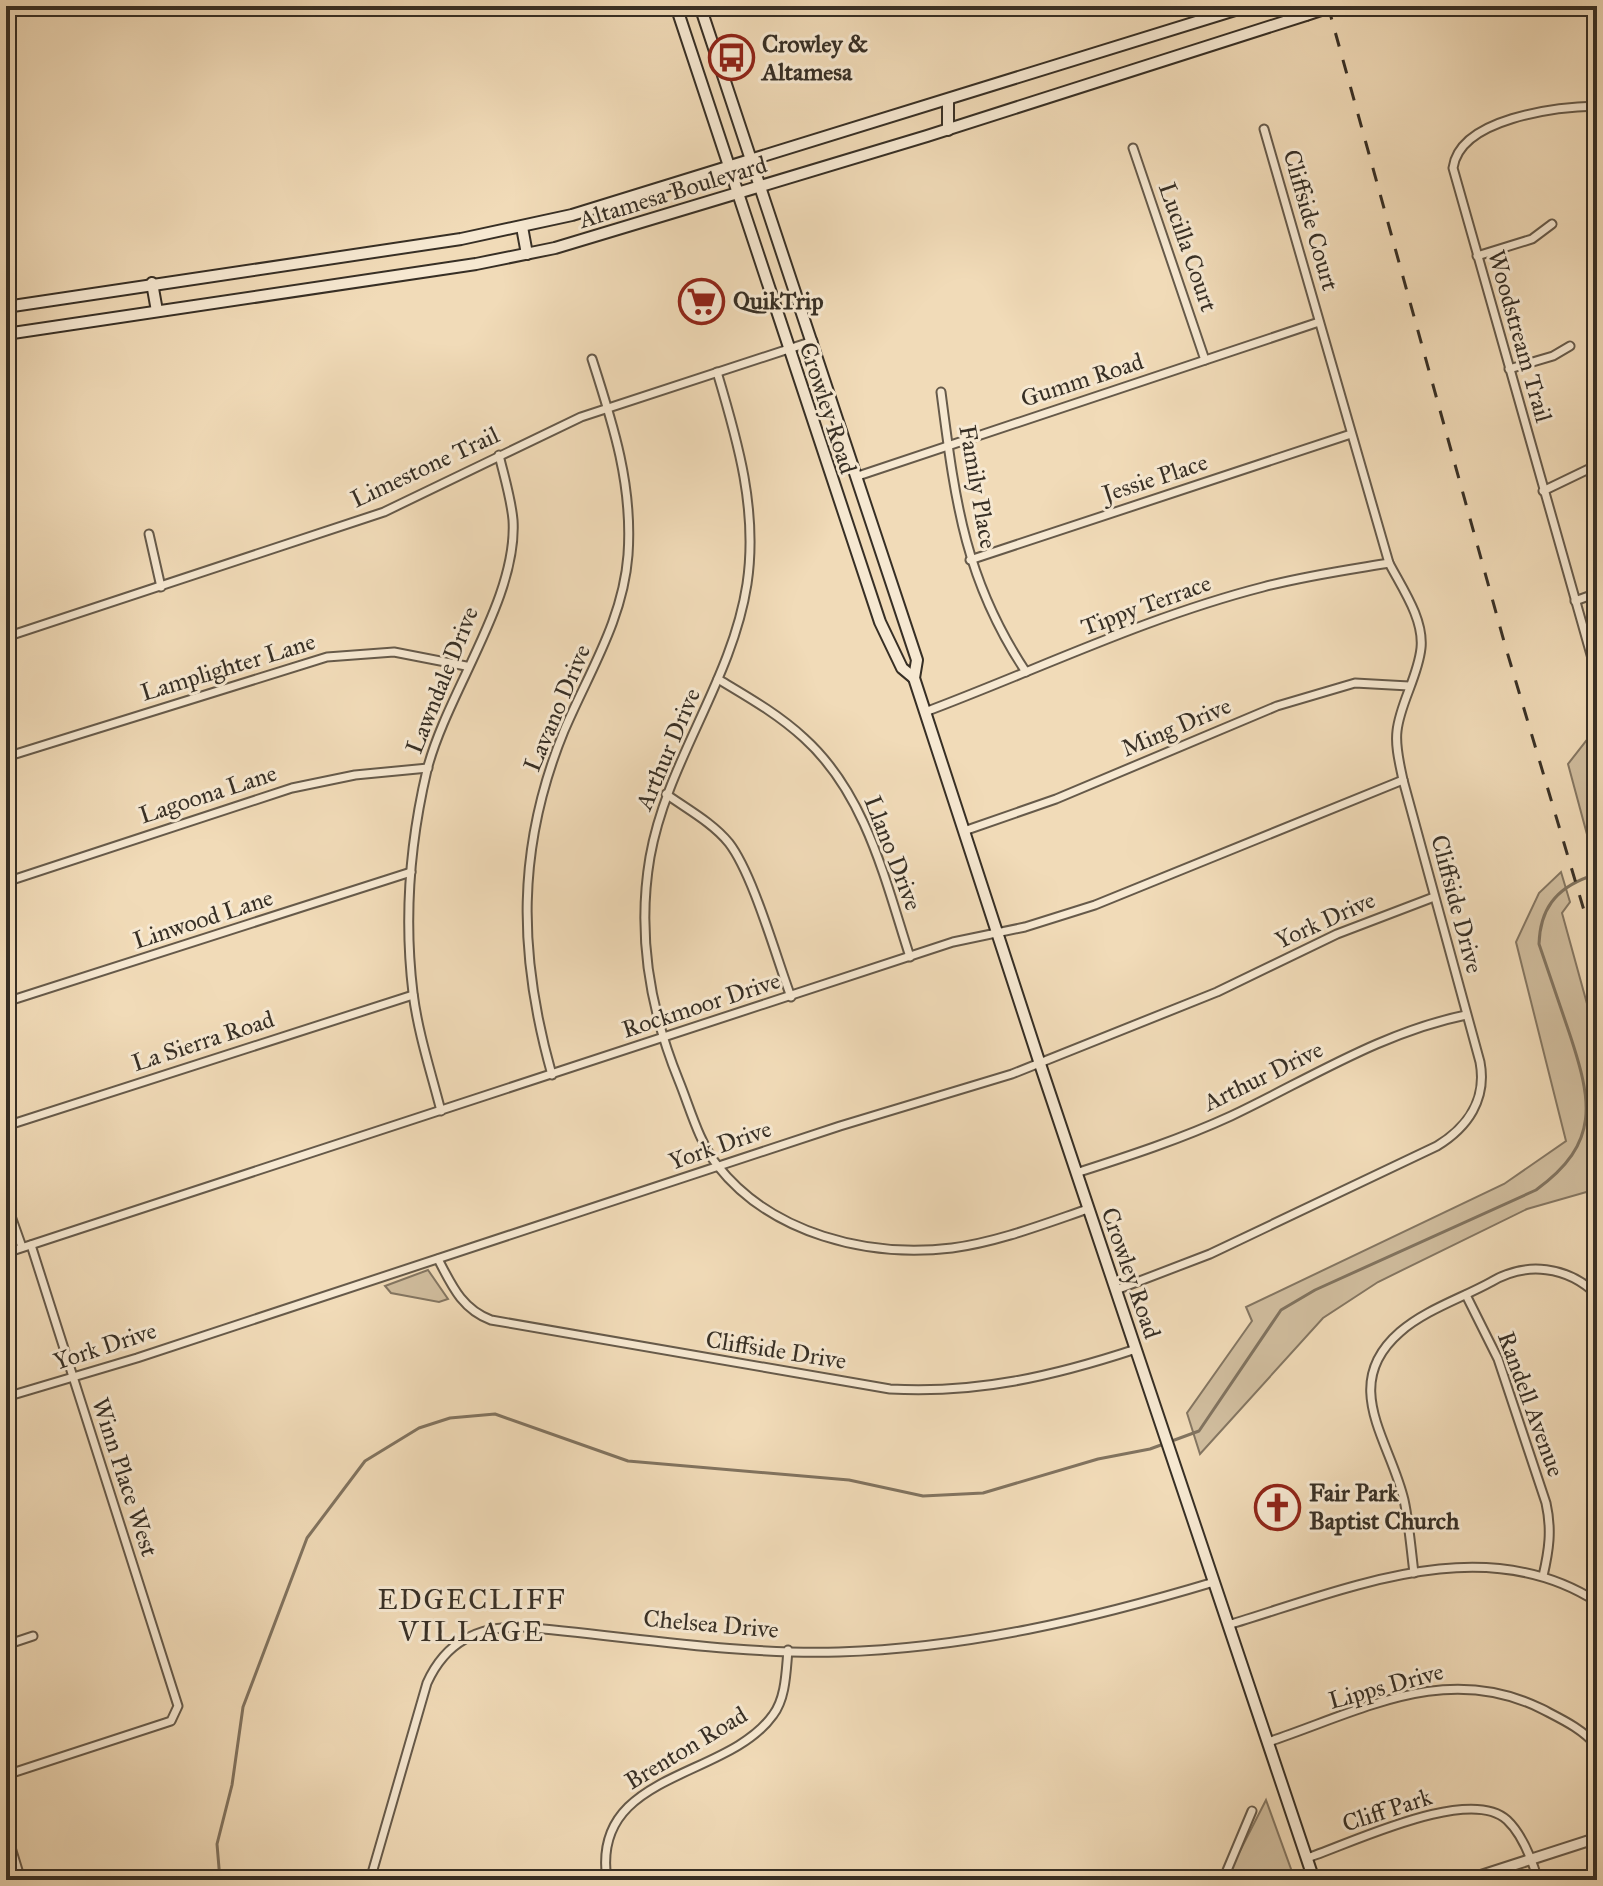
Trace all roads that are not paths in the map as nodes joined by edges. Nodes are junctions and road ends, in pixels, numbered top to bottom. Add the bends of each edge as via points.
1 (676, 6) edge
2 (700, 6) edge
3 (1248, 6) edge
4 (1333, 6) edge
5 (1597, 89) edge
6 (948, 101) junction
7 (1596, 106) edge
8 (1264, 129) dead end
9 (948, 130) junction
10 (1133, 148) dead end
11 (752, 161) junction
12 (728, 168) junction
13 (760, 186) junction
14 (736, 193) junction
15 (1552, 224) dead end
16 (522, 227) junction
17 (527, 254) junction
18 (1477, 256) junction
19 (152, 283) junction
20 (6, 307) edge
21 (157, 311) junction
22 (1319, 322) junction
23 (6, 334) edge
24 (813, 341) junction
25 (1570, 346) dead end
26 (788, 349) junction
27 (592, 359) dead end
28 (1205, 360) junction
29 (1509, 369) junction
30 (717, 372) junction
31 (941, 392) dead end
32 (607, 407) junction
33 (1351, 434) junction
34 (948, 445) junction
35 (499, 455) junction
36 (1597, 465) edge
37 (858, 476) junction
38 (1543, 491) junction
39 (149, 534) dead end
40 (970, 560) junction
41 (1389, 563) junction
42 (161, 587) junction
43 (1597, 593) edge
44 (1575, 601) junction
45 (6, 637) edge
46 (466, 666) junction
47 (1026, 672) junction
48 (1597, 676) edge
49 (914, 678) junction
50 (718, 679) junction
51 (1409, 686) junction
52 (925, 712) junction
53 (6, 757) edge
54 (428, 768) junction
55 (1403, 780) junction
56 (666, 794) junction
57 (964, 831) junction
58 (411, 872) junction
59 (6, 882) edge
60 (1434, 897) junction
61 (997, 932) junction
62 (910, 957) junction
63 (413, 995) junction
64 (791, 997) junction
65 (6, 1002) edge
66 (1466, 1015) junction
67 (665, 1039) junction
68 (1039, 1061) junction
69 (552, 1075) junction
70 (441, 1111) junction
71 (6, 1126) edge
72 (718, 1166) junction
73 (1076, 1173) junction
74 (6, 1202) edge
75 (1088, 1209) junction
76 (27, 1246) junction
77 (6, 1253) edge
78 (438, 1259) junction
79 (1116, 1290) junction
80 (1466, 1295) junction
81 (1597, 1295) edge
82 (1136, 1349) junction
83 (72, 1378) junction
84 (6, 1397) edge
85 (1414, 1573) junction
86 (1543, 1576) junction
87 (1214, 1582) junction
88 (1597, 1602) edge
89 (1228, 1625) junction
90 (33, 1636) dead end
91 (6, 1645) edge
92 (788, 1650) junction
93 (1595, 1740) edge
94 (1268, 1742) junction
95 (6, 1775) edge
96 (1252, 1811) dead end
97 (6, 1831) edge
98 (1597, 1838) edge
99 (1307, 1858) junction
100 (1532, 1860) junction
101 (21, 1880) edge
102 (370, 1880) edge
103 (607, 1880) edge
104 (1223, 1880) edge
105 (1314, 1880) edge
106 (1467, 1880) edge
107 (1538, 1880) edge

1 - 12 main road, Crowley Road
2 - 11 main road, Crowley Road
3 - 6 main road, Altamesa Boulevard
4 - 9 main road, Altamesa Boulevard, bridge
5 - 7 street
6 - 9 main road
6 - 11 main road, Altamesa Boulevard
7 - 18 street, Woodstream Trail via 1526,115 1482,131 1459,148 1454,177
8 - 22 street, Cliffside Court
9 - 13 main road, Altamesa Boulevard
10 - 28 street, Lucilla Court
11 - 12 main road, Altamesa Boulevard
11 - 13 main road, Crowley Road
12 - 14 main road, Crowley Road
12 - 16 main road, Altamesa Boulevard
13 - 14 main road, Altamesa Boulevard
13 - 24 main road, Crowley Road
14 - 17 main road, Altamesa Boulevard
14 - 26 main road, Crowley Road
15 - 18 street via 1532,239
16 - 17 main road
16 - 19 main road, Altamesa Boulevard
17 - 21 main road, Altamesa Boulevard
18 - 29 street, Woodstream Trail
19 - 20 main road, Altamesa Boulevard
19 - 21 main road
21 - 23 main road, Altamesa Boulevard
22 - 28 street, Gumm Road
22 - 33 street, Cliffside Drive
24 - 26 street, Limestone Trail
24 - 37 main road, Crowley Road
25 - 29 street
26 - 30 street, Limestone Trail
26 - 49 main road, Crowley Road via 880,622 902,668
27 - 32 street, Lavano Drive
28 - 34 street, Gumm Road
29 - 38 street, Woodstream Trail
30 - 32 street, Limestone Trail
30 - 50 street, Arthur Drive via 742,456 749,518 746,585
31 - 34 street, Family Place
32 - 35 street, Limestone Trail
32 - 69 street, Lavano Drive via 624,466 629,510 620,606 551,768 529,862 528,966
33 - 40 street, Jessie Place
33 - 41 street, Cliffside Drive
34 - 37 street, Gumm Road
34 - 40 street, Family Place
35 - 42 street, Limestone Trail via 384,512
35 - 46 street, Lawndale Drive via 513,521 510,555 502,587
36 - 38 street
37 - 49 main road, Crowley Road via 917,660
38 - 44 street, Woodstream Trail
39 - 42 street
40 - 47 street, Family Place via 983,598
41 - 47 street, Tippy Terrace via 1262,587 1116,635
41 - 51 street, Cliffside Drive via 1420,635
42 - 45 street, Limestone Trail
43 - 44 street
44 - 48 street, Woodstream Trail
46 - 53 street, Lamplighter Lane via 394,652 327,657
46 - 54 street, Lawndale Drive
47 - 52 street, Tippy Terrace
49 - 52 main road, Crowley Road
50 - 56 street, Arthur Drive
50 - 62 street, Llano Drive via 805,738 848,792 869,834
51 - 55 street, Cliffside Drive via 1397,732
51 - 57 street, Ming Drive via 1355,683 1277,706 1056,799
52 - 57 main road, Crowley Road
54 - 58 street, Lawndale Drive
54 - 59 street, Lagoona Lane via 292,788
55 - 60 street, Cliffside Drive
55 - 61 street, Rockmoor Drive via 1095,905
56 - 64 street via 730,844
56 - 67 street, Arthur Drive via 650,859 644,931 648,978
57 - 61 main road, Crowley Road
58 - 63 street, Lawndale Drive
58 - 65 street, Linwood Lane
60 - 66 street, Cliffside Drive
60 - 68 street, York Drive via 1337,934 1167,1013
61 - 62 street, Rockmoor Drive
61 - 68 main road, Crowley Road
62 - 64 street, Rockmoor Drive
63 - 70 street, Lawndale Drive
63 - 71 street, La Sierra Road
64 - 67 street, Rockmoor Drive
66 - 73 street, Arthur Drive via 1423,1024 1166,1144
66 - 79 street, Cliffside Drive via 1482,1085 1474,1112 1450,1138 1210,1254
67 - 69 street, Rockmoor Drive
67 - 72 street, Arthur Drive
68 - 72 street, York Drive
68 - 73 main road, Crowley Road
69 - 70 street, Rockmoor Drive
70 - 76 street, Rockmoor Drive
72 - 75 street, Arthur Drive via 748,1196 786,1220 825,1237 879,1249 952,1248
72 - 78 street, York Drive
73 - 75 main road, Crowley Road
74 - 76 street, Winn Place West
75 - 79 main road, Crowley Road
76 - 77 street, Rockmoor Drive
76 - 83 street, Winn Place West
78 - 82 street, Cliffside Drive via 471,1312 491,1320 890,1389 1006,1385
78 - 83 street, York Drive
79 - 82 main road, Crowley Road
80 - 81 street via 1501,1276 1531,1270 1568,1274
80 - 85 street via 1401,1331 1374,1365 1371,1401 1404,1499
80 - 86 street, Randell Avenue via 1498,1359 1546,1503 1551,1525
82 - 87 main road, Crowley Road
83 - 84 street, York Drive
83 - 95 street, Winn Place West via 177,1697 177,1712 171,1721
85 - 86 street via 1485,1567
85 - 89 street
86 - 88 street
87 - 89 main road, Crowley Road
87 - 92 street, Chelsea Drive via 1143,1604 990,1638 875,1650
89 - 94 main road, Crowley Road
90 - 91 street
92 - 102 street, Chelsea Drive via 523,1627 496,1628 454,1644 437,1661 414,1717
92 - 103 street, Brenton Road via 782,1696 766,1723 651,1788 619,1818 606,1856
93 - 94 street, Lipps Drive via 1519,1698 1455,1686 1390,1701
94 - 99 main road, Crowley Road
96 - 104 street
97 - 101 street
98 - 100 street
99 - 100 street, Cliff Park via 1446,1810 1477,1809 1505,1819
99 - 105 main road, Crowley Road
100 - 106 street
100 - 107 street, Cliff Park

